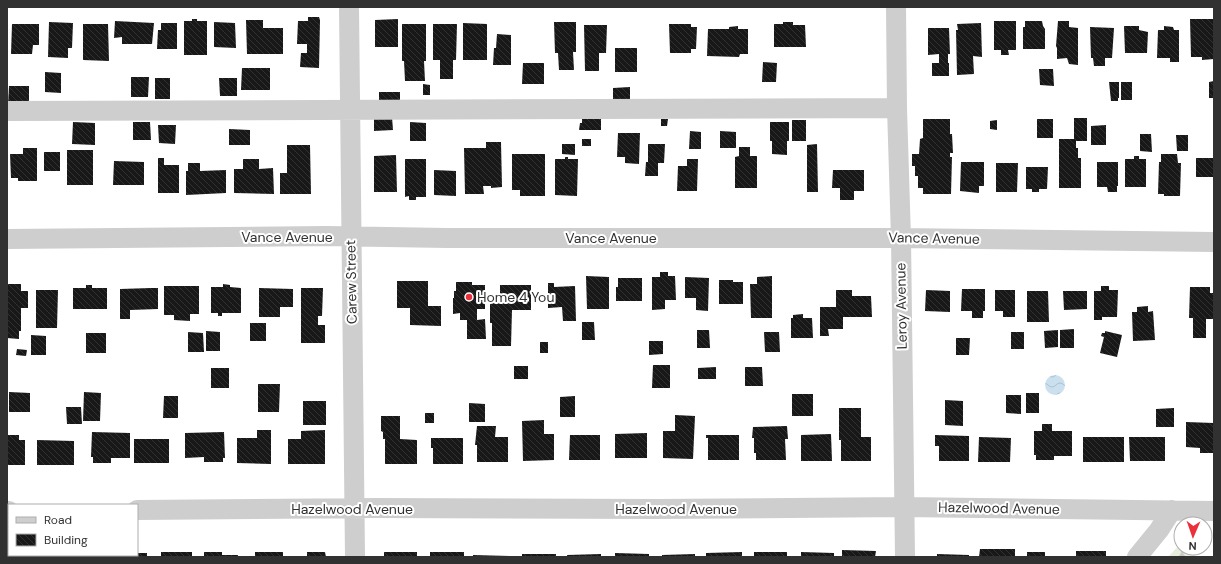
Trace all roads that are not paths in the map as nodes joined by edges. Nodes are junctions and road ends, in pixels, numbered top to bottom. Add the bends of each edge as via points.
1 (349, 7) edge
2 (896, 7) edge
3 (897, 108) junction
4 (350, 110) junction
5 (7, 111) edge
6 (351, 237) junction
7 (901, 238) junction
8 (7, 239) edge
9 (1214, 242) edge
10 (904, 507) junction
11 (354, 509) junction
12 (138, 510) edge
13 (1172, 510) junction
14 (1214, 511) edge
15 (355, 557) edge
16 (905, 557) edge
17 (1137, 557) edge

1 - 4 street, Carew Street
2 - 3 street, Leroy Avenue
3 - 4 street
3 - 7 street, Leroy Avenue
4 - 5 street
4 - 6 street, Carew Street
6 - 7 street, Vance Avenue
6 - 8 street, Vance Avenue
6 - 11 street, Carew Street
7 - 9 street, Vance Avenue
7 - 10 street, Leroy Avenue
10 - 11 street, Hazelwood Avenue
10 - 13 street, Hazelwood Avenue
10 - 16 street, Leroy Avenue
11 - 12 street, Hazelwood Avenue
11 - 15 street, Carew Street
13 - 14 street, Hazelwood Avenue
13 - 17 street

